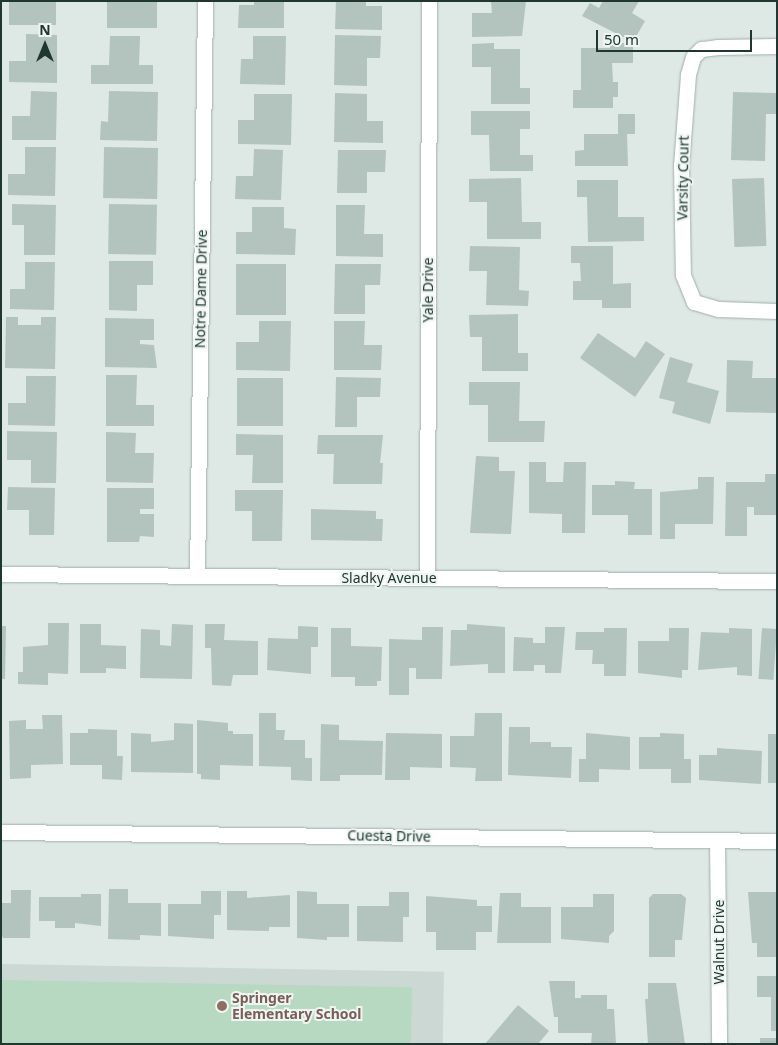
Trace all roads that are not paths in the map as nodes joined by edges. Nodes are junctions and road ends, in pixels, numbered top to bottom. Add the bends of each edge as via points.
1 (205, 1) edge
2 (429, 1) edge
3 (777, 46) edge
4 (777, 311) edge
5 (1, 574) edge
6 (197, 576) junction
7 (427, 578) junction
8 (777, 581) edge
9 (1, 832) edge
10 (717, 840) junction
11 (777, 841) edge
12 (719, 1044) edge

1 - 6 street, Notre Dame Drive
2 - 7 street, Yale Drive
3 - 4 street, Varsity Court via 700,49 693,57 688,75 681,165 683,275 694,302 719,309
5 - 6 street, Sladky Avenue
6 - 7 street, Sladky Avenue
7 - 8 street, Sladky Avenue
9 - 10 street, Cuesta Drive
10 - 11 street, Cuesta Drive
10 - 12 street, Walnut Drive

